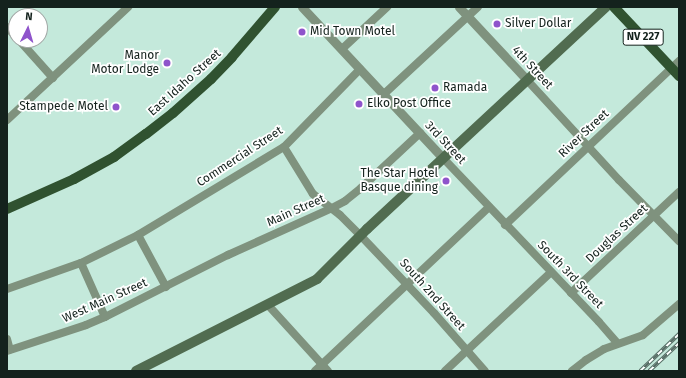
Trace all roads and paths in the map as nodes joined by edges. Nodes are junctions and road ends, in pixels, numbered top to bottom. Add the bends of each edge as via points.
1 (128, 7) edge
2 (275, 7) edge
3 (302, 7) edge
4 (386, 7) edge
5 (458, 7) edge
6 (478, 7) edge
7 (606, 7) edge
8 (614, 7) edge
9 (468, 17) junction
10 (26, 48) edge
11 (342, 49) junction
12 (675, 64) edge
13 (360, 69) junction
14 (679, 76) edge
15 (53, 78) junction
16 (527, 80) junction
17 (384, 94) junction
18 (7, 120) edge
19 (420, 133) junction
20 (588, 145) junction
21 (284, 147) junction
22 (443, 158) junction
23 (679, 192) edge
24 (332, 208) junction
25 (490, 208) junction
26 (7, 209) edge
27 (654, 216) junction
28 (505, 225) junction
29 (138, 235) junction
30 (361, 236) junction
31 (679, 240) edge
32 (81, 263) junction
33 (551, 272) junction
34 (407, 284) junction
35 (166, 287) junction
36 (7, 289) edge
37 (571, 293) junction
38 (679, 304) edge
39 (268, 305) junction
40 (105, 317) junction
41 (7, 339) edge
42 (617, 343) junction
43 (9, 350) edge
44 (466, 350) junction
45 (325, 368) edge
46 (136, 371) edge
47 (315, 371) edge
48 (445, 371) edge
49 (485, 371) edge
50 (572, 371) edge

1 - 15 street
2 - 26 main road, East Idaho Street via 232,57 194,95 146,134 100,165
3 - 11 street, 3rd Street
4 - 11 street
5 - 9 street, 4th Street
6 - 9 street
7 - 16 main road
8 - 12 main road, NV 227
9 - 16 street, 4th Street
9 - 17 street
10 - 15 street
11 - 13 street, 3rd Street
12 - 14 main road, NV 227
12 - 20 street, River Street
13 - 17 street, 3rd Street
13 - 21 street, Commercial Street
15 - 18 street
16 - 20 street, 4th Street
16 - 22 main road
17 - 19 street, 3rd Street
19 - 22 street, 3rd Street
19 - 24 street, Main Street via 361,188
20 - 27 street, 4th Street
20 - 28 street, River Street
21 - 24 street, South 2nd Street via 313,194
21 - 29 street, Commercial Street
22 - 25 street, 3rd Street
22 - 30 main road
23 - 27 street, Douglas Street
24 - 30 street, South 2nd Street
24 - 35 street, Main Street via 221,258
25 - 28 street, 3rd Street
25 - 34 street
27 - 31 street, 4th Street
27 - 37 street, Douglas Street
28 - 33 street, South 3rd Street
29 - 32 street, Commercial Street
29 - 35 street
30 - 34 street, South 2nd Street
30 - 39 main road via 317,279
32 - 36 street, Commercial Street
32 - 40 street
33 - 37 street, South 3rd Street
33 - 44 street
34 - 44 street, South 2nd Street
34 - 45 street
35 - 40 street, West Main Street
37 - 42 street, South 3rd Street
38 - 42 street via 643,335
39 - 45 street
39 - 46 main road
40 - 43 street, West Main Street
41 - 43 street
42 - 50 street
44 - 48 street
44 - 49 street, South 2nd Street
45 - 47 street

